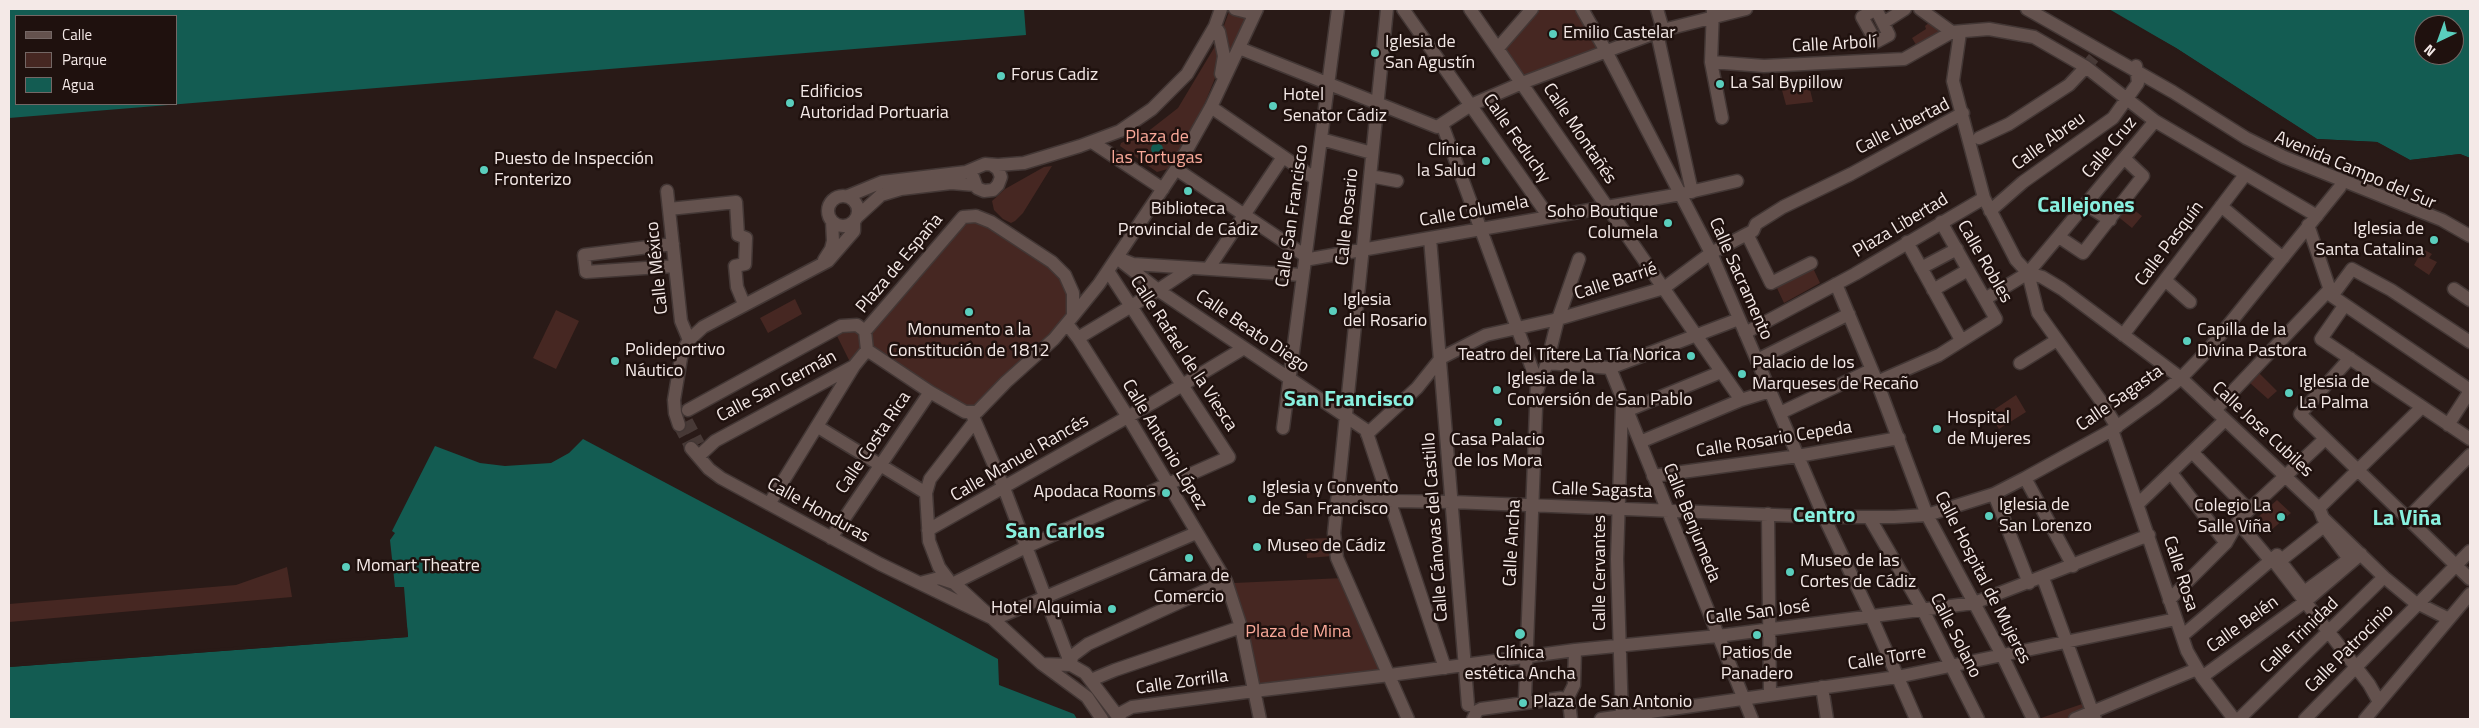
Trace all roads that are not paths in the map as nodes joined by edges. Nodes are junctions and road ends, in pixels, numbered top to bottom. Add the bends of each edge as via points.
1 (1221, 9) edge
2 (1235, 9) edge
3 (1257, 9) edge
4 (1338, 9) edge
5 (1388, 9) edge
6 (1403, 9) edge
7 (1470, 9) edge
8 (1532, 9) edge
9 (1582, 9) edge
10 (1657, 9) edge
11 (1746, 9) edge
12 (1905, 9) edge
13 (1920, 9) edge
14 (2027, 9) edge
15 (2041, 9) edge
16 (1712, 13) edge
17 (1883, 23) dead end
18 (1215, 26) junction
19 (1660, 32) junction
20 (1956, 33) junction
21 (1239, 48) junction
22 (1498, 48) junction
23 (1606, 51) junction
24 (1712, 62) junction
25 (2086, 67) junction
26 (2138, 72) junction
27 (1522, 83) junction
28 (1328, 85) junction
29 (1218, 90) junction
30 (2173, 92) junction
31 (2126, 99) junction
32 (1378, 105) junction
33 (1471, 105) junction
34 (1211, 107) junction
35 (1963, 113) junction
36 (1722, 118) dead end
37 (2155, 121) junction
38 (1442, 124) junction
39 (1979, 138) dead end
40 (2246, 138) junction
41 (1321, 139) junction
42 (1092, 142) junction
43 (1372, 153) junction
44 (1283, 156) junction
45 (2125, 159) junction
46 (1024, 163) junction
47 (992, 164) junction
48 (977, 168) junction
49 (1176, 169) junction
50 (2245, 175) junction
51 (1370, 176) junction
52 (1314, 178) junction
53 (1000, 181) junction
54 (1397, 181) dead end
55 (1738, 181) dead end
56 (975, 185) junction
57 (2340, 188) junction
58 (1164, 189) junction
59 (667, 191) dead end
60 (1686, 193) junction
61 (848, 196) junction
62 (2384, 196) junction
63 (1984, 198) junction
64 (2086, 205) junction
65 (1606, 206) junction
66 (2221, 206) junction
67 (669, 209) junction
68 (1990, 211) junction
69 (1244, 216) junction
70 (1549, 216) junction
71 (856, 219) junction
72 (2110, 220) junction
73 (2313, 220) junction
74 (832, 221) junction
75 (1941, 222) junction
76 (1756, 224) joint
77 (1480, 228) junction
78 (2456, 228) junction
79 (1748, 234) junction
80 (2059, 236) junction
81 (2470, 236) edge
82 (1430, 238) junction
83 (1907, 242) junction
84 (673, 244) junction
85 (1361, 249) junction
86 (1957, 249) junction
87 (1711, 253) junction
88 (1306, 257) junction
89 (1117, 258) junction
90 (2283, 258) junction
91 (1580, 259) dead end
92 (1811, 263) dead end
93 (821, 264) junction
94 (675, 266) junction
95 (1191, 268) junction
96 (1921, 268) junction
97 (1208, 269) junction
98 (1968, 270) junction
99 (1108, 271) junction
100 (2028, 273) junction
101 (1302, 275) junction
102 (2165, 280) junction
103 (1836, 284) junction
104 (1664, 288) junction
105 (2454, 289) dead end
106 (1158, 290) junction
107 (1933, 290) junction
108 (2331, 293) junction
109 (1985, 298) junction
110 (2470, 300) edge
111 (2190, 302) dead end
112 (744, 304) junction
113 (1131, 306) junction
114 (2344, 306) junction
115 (1849, 314) junction
116 (1558, 319) junction
117 (1739, 319) junction
118 (1070, 320) junction
119 (1516, 329) junction
120 (866, 331) junction
121 (1745, 333) junction
122 (2123, 335) junction
123 (1696, 336) junction
124 (1078, 338) junction
125 (689, 340) junction
126 (1961, 340) junction
127 (2057, 340) junction
128 (2470, 342) edge
129 (1244, 348) junction
130 (867, 350) junction
131 (1441, 358) junction
132 (2350, 358) junction
133 (1757, 360) junction
134 (2020, 362) dead end
135 (1547, 363) junction
136 (854, 366) junction
137 (1610, 368) junction
138 (1871, 370) junction
139 (1721, 372) junction
140 (1289, 377) junction
141 (2181, 378) junction
142 (1877, 382) junction
143 (1183, 384) junction
144 (1537, 391) junction
145 (1770, 391) junction
146 (2470, 391) edge
147 (930, 392) junction
148 (1741, 400) junction
149 (1624, 406) junction
150 (2422, 407) junction
151 (2215, 410) junction
152 (1780, 413) junction
153 (1344, 415) junction
154 (973, 416) junction
155 (1128, 417) junction
156 (2225, 420) junction
157 (1626, 424) junction
158 (2448, 425) junction
159 (818, 427) junction
160 (1283, 428) dead end
161 (2114, 429) junction
162 (1367, 434) junction
163 (1899, 438) junction
164 (2325, 439) junction
165 (2470, 440) edge
166 (1640, 442) junction
167 (699, 452) joint
168 (2192, 452) junction
169 (2470, 455) edge
170 (1798, 456) junction
171 (880, 465) junction
172 (2356, 470) junction
173 (2171, 473) junction
174 (1653, 476) junction
175 (2285, 477) junction
176 (2025, 478) junction
177 (1168, 483) junction
178 (1004, 488) junction
179 (926, 493) junction
180 (1994, 494) junction
181 (1337, 495) junction
182 (1390, 502) junction
183 (1452, 502) junction
184 (769, 504) junction
185 (2138, 504) junction
186 (1532, 506) junction
187 (1618, 509) junction
188 (2248, 510) junction
189 (1668, 511) junction
190 (2321, 513) junction
191 (1768, 514) junction
192 (1927, 515) junction
193 (1824, 517) junction
194 (1869, 517) junction
195 (2407, 519) junction
196 (2238, 522) junction
197 (928, 530) junction
198 (1196, 533) junction
199 (2149, 535) junction
200 (831, 538) junction
201 (2226, 543) junction
202 (1026, 547) junction
203 (2470, 551) edge
204 (2355, 557) junction
205 (2270, 560) junction
206 (2072, 566) junction
207 (2456, 566) junction
208 (2384, 577) junction
209 (2042, 578) junction
210 (2470, 579) edge
211 (951, 581) junction
212 (920, 583) junction
213 (2029, 583) junction
214 (1227, 584) junction
215 (2470, 594) edge
216 (1045, 596) junction
217 (2169, 600) junction
218 (2306, 601) junction
219 (1974, 603) junction
220 (2420, 603) junction
221 (1923, 610) junction
222 (984, 613) junction
223 (1871, 616) junction
224 (2176, 619) junction
225 (2449, 619) junction
226 (1241, 627) junction
227 (1769, 629) junction
228 (2328, 634) junction
229 (1718, 636) junction
230 (2182, 636) junction
231 (2067, 642) junction
232 (1619, 647) junction
233 (1575, 650) junction
234 (2002, 655) junction
235 (1526, 656) junction
236 (1042, 664) junction
237 (1464, 664) junction
238 (1071, 666) junction
239 (1951, 666) junction
240 (1445, 668) junction
241 (2356, 668) junction
242 (2200, 673) junction
243 (1390, 676) junction
244 (1898, 677) junction
245 (1091, 680) junction
246 (1822, 687) junction
247 (1254, 691) junction
248 (1770, 694) junction
249 (1525, 697) dead end
250 (1744, 698) junction
251 (1567, 699) junction
252 (2378, 700) junction
253 (1468, 705) dead end
254 (2093, 715) edge
255 (1119, 717) edge
256 (1622, 718) edge
257 (1102, 719) edge
258 (1260, 719) edge
259 (1408, 719) edge
260 (1473, 719) edge
261 (1571, 719) edge
262 (1601, 719) edge
263 (1752, 719) edge
264 (1827, 719) edge
265 (1916, 719) edge
266 (1978, 719) edge
267 (2033, 719) edge
268 (2075, 719) edge
269 (2234, 719) edge
270 (2239, 719) edge
271 (2305, 719) edge
272 (2364, 719) edge

1 - 18 street
2 - 3 street via 1247,12
3 - 21 street
4 - 28 street, Calle San Francisco
5 - 32 street, Calle Rosario
6 - 33 street, Calle Feduchy
7 - 22 street, Calle Montañés
8 - 22 street
9 - 23 street, Calle Sacramento
10 - 19 street
11 - 16 street
12 - 17 street
13 - 20 street
14 - 26 street via 2098,54 2108,49
15 - 26 street, Avenida Campo del Sur via 2085,31
16 - 19 street
16 - 24 street
18 - 29 street via 1224,56
18 - 42 street via 1187,74 1165,98 1129,126
19 - 23 street
19 - 60 street
20 - 24 street, Calle Arbolí via 1904,59 1764,66
20 - 25 street via 1989,29 2034,37
20 - 35 street via 1953,81
21 - 28 street
21 - 29 street
22 - 27 street, Calle Montañés
23 - 27 street
23 - 60 street, Calle Sacramento
24 - 36 street
25 - 31 street
25 - 39 street via 2069,85 2009,124
26 - 30 street, Avenida Campo del Sur
26 - 30 street, Avenida Campo del Sur
26 - 31 street, Calle Abreu
27 - 33 street
27 - 65 street, Calle Montañés
28 - 32 street
28 - 41 street, Calle San Francisco
29 - 34 street
30 - 40 street, Avenida Campo del Sur
31 - 37 street
31 - 68 street, Calle Abreu via 2113,118 2023,182
32 - 38 street via 1437,127
32 - 43 street, Calle Rosario
33 - 38 street
33 - 70 street, Calle Feduchy
34 - 44 street
34 - 49 street
35 - 63 street, Calle Libertad
35 - 76 street, Calle Libertad
37 - 45 street, Calle Cruz
37 - 50 street
38 - 77 street
40 - 57 street, Avenida Campo del Sur via 2282,163
40 - 62 street, Avenida Campo del Sur via 2284,157
41 - 43 street
41 - 52 street, Calle San Francisco
42 - 46 street
42 - 58 street
43 - 51 street, Calle Rosario
44 - 52 street
44 - 69 street
45 - 64 street, Calle Cruz
45 - 72 street via 2143,176
46 - 47 street
46 - 53 street
47 - 48 street
47 - 53 street via 998,169
48 - 56 street via 973,176
48 - 61 street via 882,182
49 - 58 street
49 - 69 street
50 - 66 street, Calle Pasquín
50 - 73 street
51 - 54 street
51 - 85 street, Calle Rosario
52 - 88 street, Calle San Francisco
53 - 56 street via 989,191
55 - 60 street, Calle Columela
56 - 71 street via 935,184 887,192 874,200
57 - 62 street via 2346,185
57 - 73 street, Calle Sagasta
57 - 78 street, Avenida Campo del Sur via 2439,225
58 - 89 street
59 - 67 street, Calle México
60 - 65 street, Calle Columela
60 - 87 street, Calle Sacramento
61 - 71 street via 858,206
61 - 74 street via 838,196 830,203 828,212
62 - 78 street, Avenida Campo del Sur
63 - 68 street, Calle Libertad
63 - 75 street, Plaza Libertad
64 - 72 street
64 - 80 street, Calle Cruz
65 - 70 street, Calle Columela
65 - 104 street, Calle Montañés
66 - 90 street
66 - 102 street, Calle Pasquín
67 - 84 street, Calle México
67 - 112 street via 736,202 738,235 746,238 745,264 735,266 737,287
68 - 100 street, Calle Libertad via 2016,260
69 - 88 street
69 - 97 street
70 - 77 street, Calle Columela
71 - 74 street via 841,226
71 - 93 street via 854,231 842,247
72 - 80 street via 2083,253
73 - 90 street, Calle Sagasta
73 - 108 street
74 - 93 street via 831,249
75 - 83 street, Plaza Libertad
75 - 86 street, Calle Robles
76 - 79 street, Calle Barrié
77 - 82 street, Calle Columela
77 - 119 street
78 - 81 street, Avenida Campo del Sur
79 - 87 street, Calle Barrié
79 - 92 street via 1770,284
80 - 100 street, Calle Cruz
82 - 85 street, Calle Columela
82 - 131 street, Calle Cánovas del Castillo
83 - 96 street
83 - 103 street, Plaza Libertad
84 - 94 street, Calle México
84 - 94 street via 584,255 586,272
85 - 88 street, Calle Columela via 1310,259
85 - 153 street, Calle Rosario
86 - 96 street
86 - 98 street, Calle Robles
87 - 104 street, Calle Barrié
87 - 117 street, Calle Sacramento
88 - 101 street, Calle San Francisco
89 - 95 street via 1133,264
89 - 99 street
89 - 106 street, Calle Beato Diego
90 - 141 street, Calle Sagasta
91 - 116 street
93 - 112 street
94 - 125 street, Calle México via 681,321
95 - 97 street
95 - 106 street
96 - 107 street
97 - 101 street
98 - 107 street
98 - 109 street, Calle Robles
99 - 113 street, Calle Rafael de la Viesca
99 - 118 street
100 - 109 street, Calle Cruz
100 - 122 street, Calle Jose Cubiles via 2062,288
100 - 127 street, Calle Rosa via 2038,313
101 - 140 street, Calle San Francisco
102 - 111 street
102 - 122 street, Calle Pasquín
103 - 115 street, Calle Hospital de Mujeres
103 - 121 street, Plaza Libertad
104 - 116 street, Calle Barrié
104 - 123 street, Calle Montañés
105 - 110 street
106 - 113 street
106 - 129 street, Calle Beato Diego
107 - 126 street
108 - 114 street
108 - 128 street via 2352,269 2391,290
108 - 151 street
109 - 126 street, Calle Robles via 1996,319
112 - 125 street via 703,327
113 - 124 street
113 - 143 street, Calle Rafael de la Viesca
114 - 132 street via 2321,339
114 - 146 street
115 - 133 street
115 - 138 street, Calle Hospital de Mujeres
116 - 119 street, Calle Barrié
116 - 135 street
117 - 121 street, Calle Sacramento
117 - 123 street
118 - 120 street, Plaza de España via 1073,293 1065,274 986,219 967,216
118 - 124 street, Calle Antonio López
118 - 154 street
119 - 131 street, Calle Barrié via 1486,335
119 - 144 street via 1537,382
120 - 125 street via 857,325 841,326 685,418 673,406 682,352
120 - 130 street, Plaza de España
121 - 133 street, Calle Sacramento
122 - 141 street, Calle Jose Cubiles
123 - 137 street
123 - 139 street, Calle Montañés
124 - 155 street, Calle Antonio López
126 - 142 street via 1939,355
127 - 134 street
127 - 161 street, Calle Rosa via 2101,401
129 - 140 street, Calle Beato Diego
129 - 143 street, Calle Manuel Rancés
130 - 136 street, Calle San Germán
130 - 147 street
131 - 162 street via 1417,388
131 - 183 street, Calle Cánovas del Castillo
132 - 150 street
132 - 164 street via 2300,414
133 - 145 street, Calle Sacramento
135 - 137 street
135 - 144 street
136 - 159 street
136 - 167 street, Calle San Germán
137 - 149 street
138 - 142 street, Calle Hospital de Mujeres
138 - 152 street
139 - 148 street, Calle Montañés
139 - 149 street
140 - 153 street, Calle Beato Diego
140 - 160 street, Calle San Francisco
141 - 151 street, Calle Jose Cubiles
141 - 161 street, Calle Sagasta
142 - 163 street, Calle Hospital de Mujeres
143 - 155 street, Calle Manuel Rancés
143 - 177 street, Calle Rafael de la Viesca via 1229,457
144 - 186 street, Calle Ancha
145 - 148 street
145 - 152 street, Calle Sacramento
146 - 158 street
147 - 154 street
147 - 171 street, Calle Costa Rica
148 - 166 street
149 - 157 street, Calle Cervantes
150 - 158 street
150 - 172 street
151 - 156 street, Calle Jose Cubiles
152 - 170 street, Calle Sacramento
153 - 162 street, Calle Beato Diego via 1364,428
153 - 181 street, Calle Rosario
154 - 178 street
154 - 179 street via 930,479
155 - 177 street, Calle Antonio López
155 - 178 street, Calle Manuel Rancés
156 - 168 street
156 - 175 street, Calle Jose Cubiles
157 - 166 street, Calle Benjumeda
157 - 187 street, Calle Cervantes
158 - 165 street
159 - 171 street
159 - 184 street
161 - 176 street, Calle Sagasta
161 - 185 street, Calle Rosa
162 - 182 street
163 - 170 street, Calle Rosario Cepeda
163 - 192 street, Calle Hospital de Mujeres
164 - 172 street
164 - 175 street
166 - 174 street, Calle Benjumeda
167 - 184 street, Calle Honduras via 721,478
168 - 173 street
168 - 188 street
169 - 195 street
170 - 174 street, Calle Rosario Cepeda
170 - 193 street, Calle Sacramento
171 - 179 street
171 - 200 street, Calle Costa Rica
172 - 190 street
172 - 195 street
173 - 185 street
173 - 201 street
174 - 189 street, Calle Benjumeda
175 - 188 street
175 - 190 street, Calle Jose Cubiles
176 - 180 street, Calle Sagasta
176 - 206 street
177 - 198 street, Calle Antonio López
177 - 202 street
178 - 197 street, Calle Manuel Rancés
178 - 202 street
179 - 197 street
180 - 192 street, Calle Sagasta
180 - 213 street
181 - 182 street, Calle Sagasta
181 - 243 street, Calle Rosario via 1334,533 1337,558
182 - 183 street, Calle Sagasta
182 - 240 street
183 - 186 street, Calle Sagasta
183 - 237 street, Calle Cánovas del Castillo
184 - 200 street, Calle Honduras
185 - 199 street, Calle Rosa
186 - 187 street, Calle Sagasta
186 - 235 street, Calle Ancha
187 - 189 street, Calle Sagasta
187 - 232 street, Calle Cervantes
188 - 196 street
189 - 191 street, Calle Sagasta
189 - 229 street, Calle Benjumeda
190 - 204 street, Calle Jose Cubiles
190 - 205 street
191 - 193 street, Calle Sagasta
191 - 227 street
192 - 194 street, Calle Sagasta
192 - 219 street, Calle Hospital de Mujeres
193 - 194 street, Calle Sagasta
193 - 223 street, Calle Sacramento
194 - 221 street, Calle Solano
195 - 207 street
196 - 201 street
196 - 205 street
197 - 211 street via 933,554
198 - 214 street, Calle Antonio López
198 - 216 street
199 - 206 street, Calle San José
199 - 217 street, Calle Rosa
200 - 212 street, Calle Honduras
201 - 217 street
202 - 211 street
202 - 216 street
203 - 207 street, Calle Patrocinio
204 - 204 street via 2304,592 2280,561 2324,526
204 - 208 street
204 - 218 street, Calle Belén
205 - 218 street
205 - 230 street
206 - 209 street, Calle San José
207 - 210 street
207 - 220 street, Calle Patrocinio
208 - 220 street
208 - 228 street, Calle Trinidad
209 - 213 street, Calle San José
209 - 231 street
211 - 212 street via 930,578
211 - 222 street
212 - 222 street, Calle Honduras
213 - 219 street, Calle San José
214 - 226 street
214 - 238 street via 1088,644 1072,656
215 - 225 street
216 - 222 street via 997,618
216 - 238 street
217 - 224 street, Calle Rosa
218 - 228 street
218 - 242 street, Calle Belén
219 - 221 street, Calle San José
219 - 234 street, Calle Hospital de Mujeres
220 - 225 street
220 - 241 street, Calle Patrocinio
221 - 223 street, Calle San José
221 - 239 street, Calle Solano
222 - 236 street
223 - 227 street, Calle San José
223 - 244 street, Calle Sacramento
224 - 230 street, Calle Rosa
224 - 231 street, Calle Torre
225 - 252 street
226 - 245 street
226 - 247 street
227 - 229 street, Calle San José
227 - 248 street
228 - 241 street
228 - 270 street, Calle Trinidad
229 - 232 street, Calle San José
229 - 250 street, Calle Benjumeda
230 - 242 street, Calle Rosa
231 - 234 street, Calle Torre
231 - 254 street
232 - 233 street, Calle San José
232 - 256 street, Calle Cervantes
233 - 235 street, Calle San José
233 - 251 street via 1574,685
234 - 239 street, Calle Torre
234 - 267 street, Calle Hospital de Mujeres
235 - 237 street, Calle San José
235 - 249 street, Calle Ancha
236 - 238 street
236 - 257 street via 1087,697
237 - 240 street, Calle San José
237 - 253 street, Calle Cánovas del Castillo
238 - 245 street
239 - 244 street, Calle Torre
239 - 266 street, Calle Solano
240 - 243 street, Calle San José
241 - 252 street
241 - 271 street, Calle Patrocinio
242 - 254 street, Calle Belén
242 - 269 street, Calle Rosa
243 - 247 street
243 - 259 street
244 - 246 street, Calle Torre
244 - 265 street, Calle Sacramento
245 - 255 street
246 - 248 street, Calle Torre
246 - 264 street
247 - 255 street, Calle Zorrilla via 1132,707
247 - 258 street
248 - 250 street, Calle Torre
250 - 256 street, Calle Torre
250 - 263 street, Calle Benjumeda
251 - 260 street via 1480,709
251 - 261 street
252 - 272 street
254 - 268 street, Calle Belén
256 - 262 street, Calle Torre

